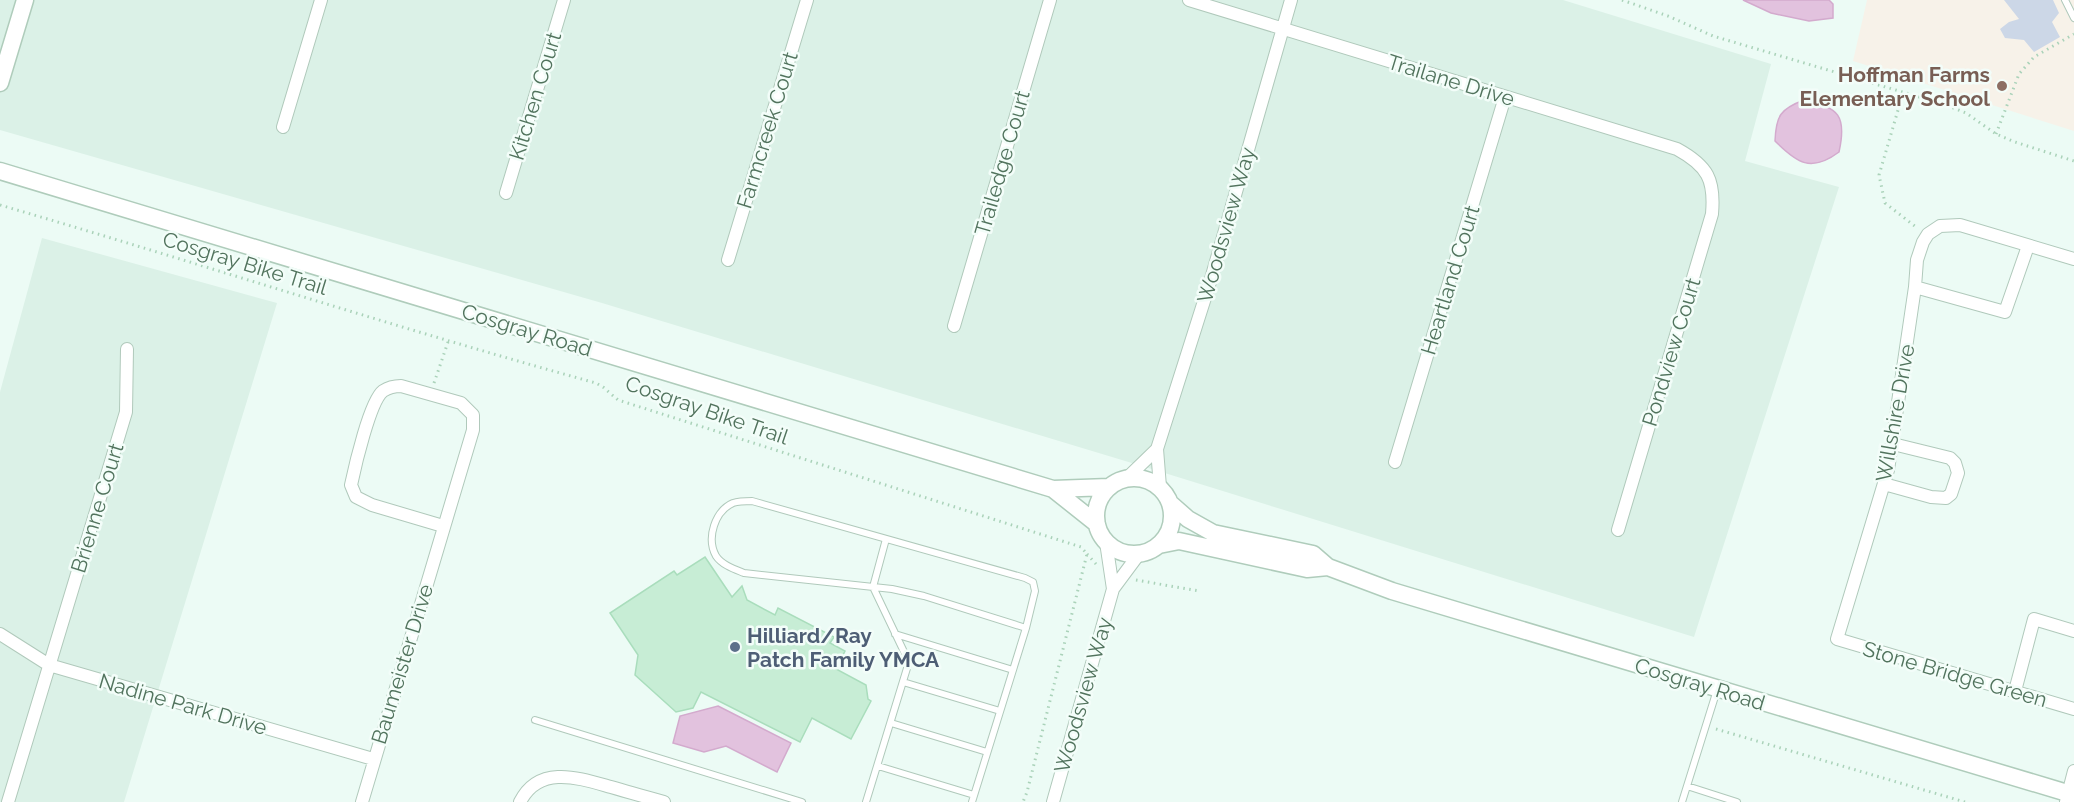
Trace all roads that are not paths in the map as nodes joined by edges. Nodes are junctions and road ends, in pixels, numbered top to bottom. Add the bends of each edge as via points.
1 (25, 0) edge
2 (321, 0) edge
3 (564, 0) edge
4 (807, 0) edge
5 (1050, 0) edge
6 (1189, 0) edge
7 (1292, 0) edge
8 (2065, 0) edge
9 (2074, 18) edge
10 (1283, 28) junction
11 (0, 83) edge
12 (1505, 97) junction
13 (283, 127) dead end
14 (0, 171) edge
15 (1707, 172) joint
16 (506, 193) dead end
17 (2028, 246) junction
18 (2074, 259) edge
19 (728, 260) dead end
20 (1915, 287) junction
21 (954, 326) dead end
22 (127, 349) dead end
23 (1893, 444) junction
24 (1157, 449) junction
25 (1395, 462) dead end
26 (1126, 479) junction
27 (1884, 484) junction
28 (1110, 487) junction
29 (1160, 487) junction
30 (1053, 489) junction
31 (1171, 504) junction
32 (1097, 525) junction
33 (443, 526) junction
34 (1618, 530) dead end
35 (886, 539) junction
36 (1106, 543) junction
37 (1159, 545) junction
38 (1139, 554) junction
39 (1328, 567) junction
40 (1117, 576) junction
41 (873, 587) junction
42 (1026, 628) junction
43 (2074, 631) edge
44 (0, 634) edge
45 (895, 634) junction
46 (1837, 639) joint
47 (49, 665) junction
48 (1013, 669) junction
49 (903, 682) junction
50 (1718, 689) junction
51 (2015, 691) junction
52 (2074, 709) edge
53 (1000, 711) junction
54 (535, 720) dead end
55 (891, 723) junction
56 (987, 752) junction
57 (373, 759) junction
58 (878, 766) junction
59 (2074, 771) edge
60 (1687, 786) junction
61 (2069, 797) edge
62 (973, 799) edge
63 (8, 802) edge
64 (362, 802) edge
65 (520, 802) edge
66 (664, 802) edge
67 (802, 802) edge
68 (866, 802) edge
69 (1053, 802) edge
70 (1682, 802) edge
71 (1737, 802) edge

1 - 11 main road
2 - 13 street
3 - 16 street, Kitchen Court
4 - 19 street, Farmcreek Court
5 - 21 street, Trailedge Court
6 - 10 street, Trailane Drive
7 - 10 street, Woodsview Way
8 - 9 lane
10 - 12 street, Trailane Drive
10 - 24 street, Woodsview Way
12 - 15 street, Trailane Drive via 1677,149 1694,158
12 - 25 street, Heartland Court
14 - 30 main road, Cosgray Road
15 - 34 street, Pondview Court via 1714,193 1712,214
17 - 18 street
17 - 20 street, Willshire Drive via 1960,225 1940,226 1923,242
17 - 20 street via 2005,312
20 - 23 street, Willshire Drive
22 - 47 street, Brienne Court via 126,412
23 - 27 street, Willshire Drive
23 - 27 street via 1950,458 1958,473 1946,498
24 - 26 street, Woodsview Way
24 - 29 street, Woodsview Way
26 - 28 main road
26 - 29 main road via 1144,479
27 - 46 street, Willshire Drive
28 - 30 main road, Cosgray Road
28 - 32 main road via 1098,504
29 - 31 main road
30 - 32 main road, Cosgray Road
31 - 37 main road via 1170,531
31 - 39 main road, Cosgray Road via 1213,533 1312,554
32 - 36 main road
33 - 33 street, Baumeister Drive via 473,430 473,415 461,403 401,386 391,387 381,392 373,407 351,485 356,497 372,505
33 - 57 street, Baumeister Drive
35 - 41 lane
35 - 41 lane via 752,501 728,506 715,521 713,548 717,557 734,569
35 - 42 lane via 1033,582 1035,591
36 - 38 main road via 1127,554
36 - 40 street, Woodsview Way
37 - 38 main road
37 - 39 main road, Cosgray Road via 1179,541 1307,569
38 - 40 street
39 - 50 main road, Cosgray Road via 1392,591
40 - 69 street, Woodsview Way
41 - 42 lane via 924,596
41 - 45 lane
42 - 48 lane
43 - 51 street via 2034,620
44 - 47 street, Nadine Park Drive
45 - 48 lane
45 - 49 lane via 908,665
46 - 51 street, Stone Bridge Green
47 - 57 street, Nadine Park Drive
47 - 63 street, Brienne Court
48 - 53 lane
49 - 53 lane
49 - 55 lane
50 - 60 lane
50 - 61 main road, Cosgray Road
51 - 52 street, Stone Bridge Green
53 - 56 lane
54 - 67 lane
55 - 56 lane
55 - 58 lane
56 - 62 lane
57 - 64 street, Baumeister Drive
58 - 62 lane
58 - 68 lane
59 - 61 street
60 - 70 lane
60 - 71 lane
65 - 66 street via 537,783 551,777 574,776

